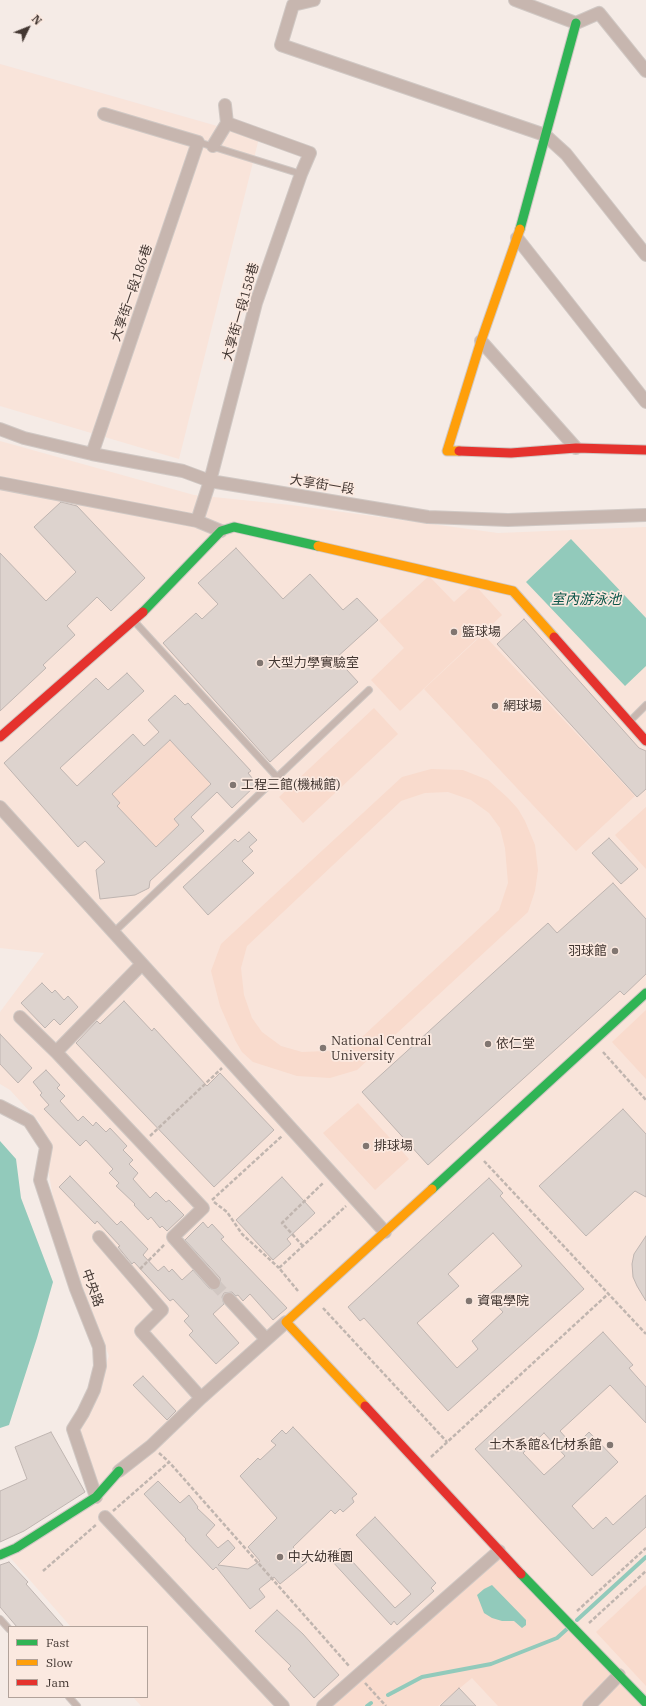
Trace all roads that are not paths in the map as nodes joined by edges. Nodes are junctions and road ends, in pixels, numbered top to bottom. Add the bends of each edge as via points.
1 (314, 0) edge
2 (515, 0) edge
3 (576, 23) junction
4 (646, 71) edge
5 (225, 105) dead end
6 (104, 114) dead end
7 (227, 123) junction
8 (545, 135) junction
9 (198, 142) junction
10 (213, 146) junction
11 (301, 174) junction
12 (518, 238) junction
13 (646, 255) edge
14 (481, 341) junction
15 (646, 402) edge
16 (0, 429) edge
17 (576, 448) junction
18 (646, 450) edge
19 (92, 454) junction
20 (210, 482) junction
21 (0, 483) edge
22 (646, 515) edge
23 (197, 521) junction
24 (221, 531) junction
25 (134, 621) junction
26 (369, 690) dead end
27 (646, 705) edge
28 (629, 722) junction
29 (0, 737) edge
30 (646, 741) edge
31 (277, 777) junction
32 (0, 807) edge
33 (114, 932) junction
34 (142, 964) junction
35 (646, 993) edge
36 (20, 1017) dead end
37 (56, 1052) junction
38 (0, 1106) edge
39 (385, 1232) junction
40 (99, 1237) dead end
41 (214, 1283) tunnel mouth
42 (229, 1300) tunnel mouth
43 (286, 1322) junction
44 (266, 1340) junction
45 (201, 1398) junction
46 (120, 1471) joint
47 (96, 1497) junction
48 (105, 1517) road end
49 (500, 1550) junction
50 (0, 1555) edge
51 (0, 1619) edge
52 (8, 1629) edge
53 (619, 1675) junction
54 (70, 1698) edge
55 (646, 1703) edge
56 (77, 1706) edge
57 (283, 1706) edge
58 (323, 1706) edge
59 (589, 1706) edge

1 - 8 street via 293,5 281,45
2 - 3 street
3 - 4 street via 598,13
3 - 8 street
5 - 7 street
6 - 9 street
7 - 10 street
7 - 11 street, 大享街一段158巷 via 310,153
8 - 12 street
8 - 13 street via 566,154
9 - 10 lane
9 - 19 street, 大享街一段186巷
10 - 11 lane
11 - 20 street, 大享街一段158巷 via 256,303
12 - 14 street
12 - 15 street
14 - 17 street
14 - 17 street via 447,451 511,453
16 - 19 street, 大享街一段 via 24,438
17 - 18 street
19 - 20 street, 大享街一段 via 183,471
20 - 22 street, 大享街一段 via 428,517 508,520
20 - 23 street, 大享街一段158巷
21 - 23 street
23 - 24 street
24 - 25 street
24 - 28 street via 234,527 513,591
25 - 29 street
25 - 31 lane
26 - 31 lane
27 - 28 lane
28 - 30 street
31 - 33 lane
32 - 33 street
33 - 34 street
34 - 37 street
34 - 39 street
35 - 39 street
36 - 37 street
37 - 41 street via 142,1144 207,1204 173,1237
38 - 47 street, 中央路 via 29,1121 46,1147 40,1180 76,1289 99,1347 100,1366 94,1390 73,1429
39 - 43 street
40 - 45 street via 162,1310 140,1331
42 - 44 street
43 - 44 street
43 - 49 street
44 - 45 street
45 - 46 street via 151,1446
46 - 47 street
47 - 50 street via 16,1548
48 - 57 street
49 - 53 street
49 - 58 street
51 - 52 lane
53 - 55 street
53 - 59 street
54 - 56 lane

